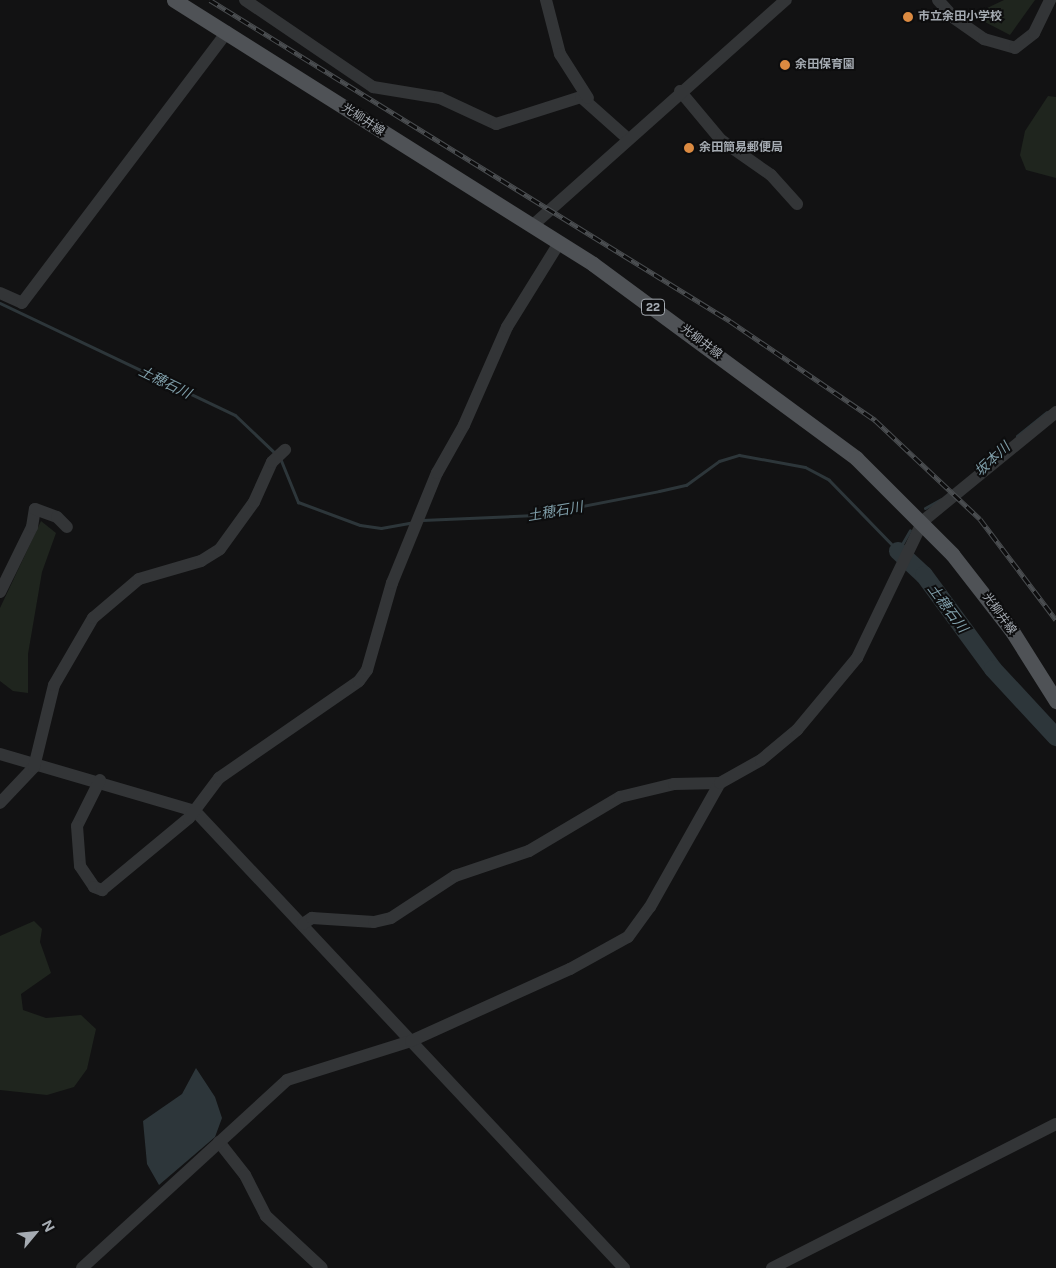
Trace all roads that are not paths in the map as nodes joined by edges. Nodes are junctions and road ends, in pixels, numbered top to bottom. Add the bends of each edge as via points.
1 (174, 0) edge
2 (245, 0) edge
3 (546, 0) edge
4 (786, 0) edge
5 (938, 0) edge
6 (1050, 0) edge
7 (226, 32) junction
8 (680, 92) junction
9 (588, 98) junction
10 (627, 138) junction
11 (797, 204) dead end
12 (532, 226) junction
13 (559, 243) junction
14 (0, 293) edge
15 (1056, 412) edge
16 (282, 453) dead end
17 (922, 521) junction
18 (67, 526) dead end
19 (0, 592) edge
20 (1056, 701) edge
21 (0, 754) edge
22 (34, 767) junction
23 (100, 780) junction
24 (720, 783) junction
25 (0, 803) edge
26 (195, 811) junction
27 (303, 924) junction
28 (411, 1041) junction
29 (1056, 1124) edge
30 (219, 1142) junction
31 (82, 1268) edge
32 (322, 1268) edge
33 (624, 1268) edge
34 (772, 1268) edge

1 - 7 main road, 光柳井線 / 22
2 - 9 street via 353,69 373,87 440,98 486,121 504,123
3 - 9 street via 560,54
4 - 8 street
5 - 6 street via 954,18 984,39 1015,48 1034,33
7 - 12 main road, 光柳井線 / 22
7 - 14 street via 22,303
8 - 10 street
8 - 11 street via 721,140 770,175
9 - 10 street
10 - 12 street
12 - 13 main road, 光柳井線 / 22
13 - 17 main road, 光柳井線 / 22 via 623,285 849,452
13 - 26 street via 506,327 419,515 392,583 367,670 350,688 219,778
15 - 17 street
16 - 22 street via 254,502 220,549 200,560 139,579 93,618 54,685
17 - 20 main road, 光柳井線 / 22 via 990,601
17 - 24 street via 908,546 869,639 851,665 797,730 761,760
18 - 19 street via 57,516 35,509 32,527
21 - 22 street
22 - 23 street
22 - 25 street
23 - 26 street
23 - 26 street via 77,826 79,860 94,887 108,887
24 - 27 street via 674,784 620,797 529,852 454,876 391,918 374,922 312,918
24 - 28 street via 650,907 628,937 570,969
26 - 27 street
27 - 28 street
28 - 30 street via 288,1080
28 - 33 street
29 - 34 street
30 - 31 street
30 - 32 street via 245,1174 266,1216

